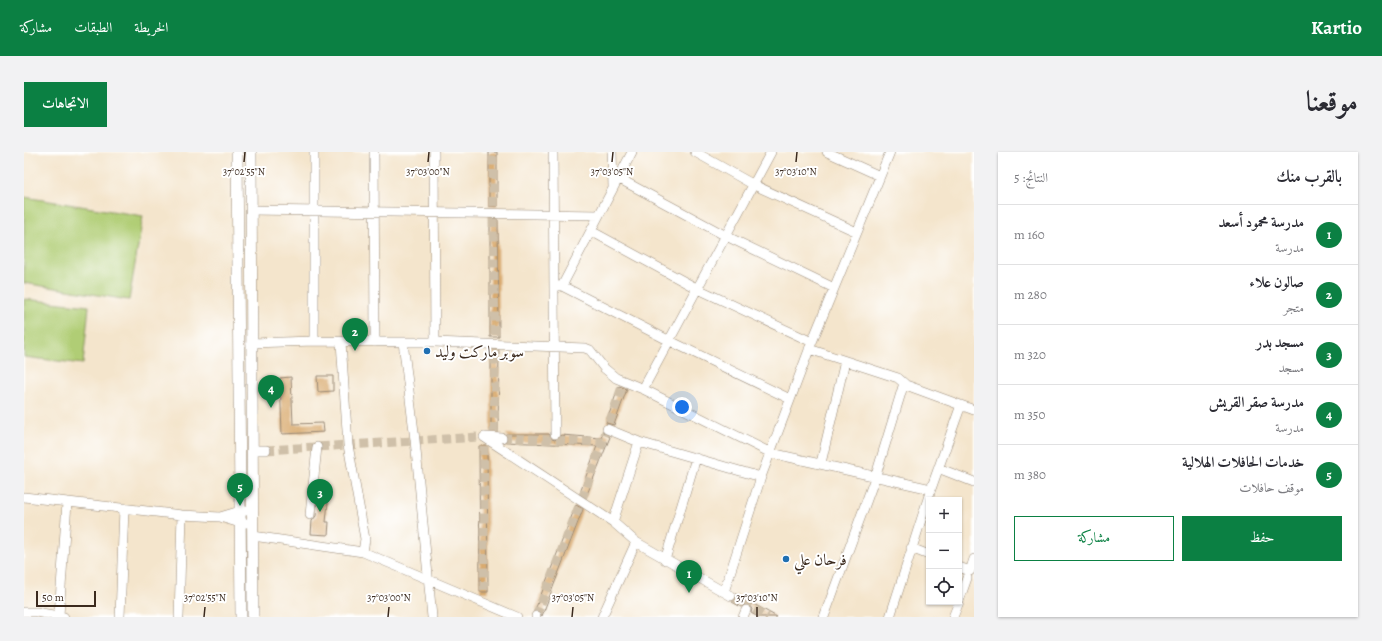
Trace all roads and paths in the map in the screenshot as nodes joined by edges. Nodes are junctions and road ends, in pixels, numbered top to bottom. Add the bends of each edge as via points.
1 (237, 152) edge
2 (251, 152) edge
3 (314, 152) edge
4 (374, 152) edge
5 (434, 152) edge
6 (553, 152) edge
7 (612, 152) edge
8 (632, 152) edge
9 (695, 152) edge
10 (771, 152) edge
11 (827, 152) edge
12 (890, 152) edge
13 (880, 176) junction
14 (618, 178) junction
15 (754, 185) junction
16 (613, 189) junction
17 (251, 210) junction
18 (314, 210) junction
19 (374, 211) junction
20 (435, 212) junction
21 (553, 213) junction
22 (599, 215) junction
23 (591, 231) junction
24 (857, 232) junction
25 (726, 236) junction
26 (559, 286) junction
27 (696, 288) junction
28 (834, 288) junction
29 (668, 340) junction
30 (314, 341) junction
31 (251, 342) junction
32 (341, 342) junction
33 (375, 342) junction
34 (403, 342) junction
35 (435, 342) junction
36 (555, 345) junction
37 (810, 345) junction
38 (845, 361) junction
39 (904, 383) junction
40 (643, 388) junction
41 (790, 398) junction
42 (961, 406) junction
43 (974, 410) edge
44 (607, 430) dead end
45 (555, 434) dead end
46 (497, 436) tunnel mouth
47 (639, 442) junction
48 (316, 447) dead end
49 (253, 450) junction
50 (266, 450) tunnel mouth
51 (771, 453) junction
52 (696, 458) junction
53 (821, 463) junction
54 (938, 468) junction
55 (876, 475) junction
56 (761, 477) junction
57 (974, 482) edge
58 (931, 489) junction
59 (24, 497) edge
60 (67, 503) junction
61 (124, 508) junction
62 (240, 511) junction
63 (253, 511) junction
64 (182, 515) junction
65 (310, 515) dead end
66 (220, 517) junction
67 (613, 522) junction
68 (240, 523) junction
69 (253, 523) junction
70 (253, 536) junction
71 (636, 542) junction
72 (911, 548) junction
73 (363, 552) junction
74 (926, 554) edge
75 (664, 560) junction
76 (974, 560) edge
77 (962, 568) edge
78 (967, 578) dead end
79 (429, 579) junction
80 (484, 592) tunnel mouth
81 (962, 592) edge
82 (481, 601) junction
83 (958, 605) edge
84 (24, 612) edge
85 (62, 616) edge
86 (120, 617) edge
87 (179, 617) edge
88 (241, 617) edge
89 (253, 617) edge
90 (432, 617) edge
91 (517, 617) edge
92 (602, 617) edge
93 (824, 617) edge
94 (890, 617) edge
95 (953, 617) edge

1 - 62 main road
2 - 17 main road
3 - 18 street
4 - 19 street
5 - 20 street
6 - 21 street
7 - 16 street
8 - 14 street
9 - 15 street
10 - 15 street
11 - 13 street
12 - 13 street
13 - 24 street
14 - 16 street
14 - 25 street
15 - 24 street
15 - 25 street
16 - 22 street
17 - 18 street
17 - 31 main road
18 - 19 street
18 - 30 street
19 - 20 street
19 - 33 street
20 - 21 street
20 - 35 street
21 - 22 street
21 - 26 street
22 - 23 street
23 - 26 street
23 - 27 street
24 - 28 street
25 - 27 street
25 - 28 street
26 - 29 street
26 - 36 street
27 - 29 street
27 - 37 street
28 - 37 street
29 - 40 street
29 - 41 street
30 - 31 street
30 - 32 street
31 - 49 main road
32 - 33 street
32 - 73 street via 348,445 365,539
33 - 34 street
34 - 35 street
34 - 79 street
35 - 36 street
36 - 40 street via 590,350 623,385
36 - 45 street
37 - 38 street
37 - 41 street
38 - 39 street via 898,378
38 - 53 street
39 - 42 street
39 - 55 street
40 - 51 street
41 - 51 street
42 - 43 street
42 - 54 street
44 - 47 street
46 - 67 street via 482,440
47 - 52 street
47 - 67 street
48 - 65 street
49 - 50 street
49 - 63 main road
51 - 53 street
51 - 56 street
52 - 56 street
52 - 75 street
53 - 55 street
54 - 57 street
54 - 58 street
55 - 58 street
55 - 93 street
56 - 75 street via 727,594
58 - 72 street
59 - 60 street
60 - 61 street
60 - 85 street
61 - 64 street
61 - 86 street
62 - 63 street
62 - 66 street
62 - 68 main road
63 - 69 main road
64 - 66 street
64 - 87 street
66 - 68 street
67 - 71 street
68 - 69 street
68 - 88 main road
69 - 70 main road
70 - 73 street
70 - 89 main road
71 - 75 street
71 - 92 street
72 - 74 street
72 - 94 street
73 - 79 street
76 - 77 street via 970,571
78 - 81 street
79 - 82 street
79 - 90 street
80 - 82 street
82 - 91 street
83 - 95 street
84 - 85 street

